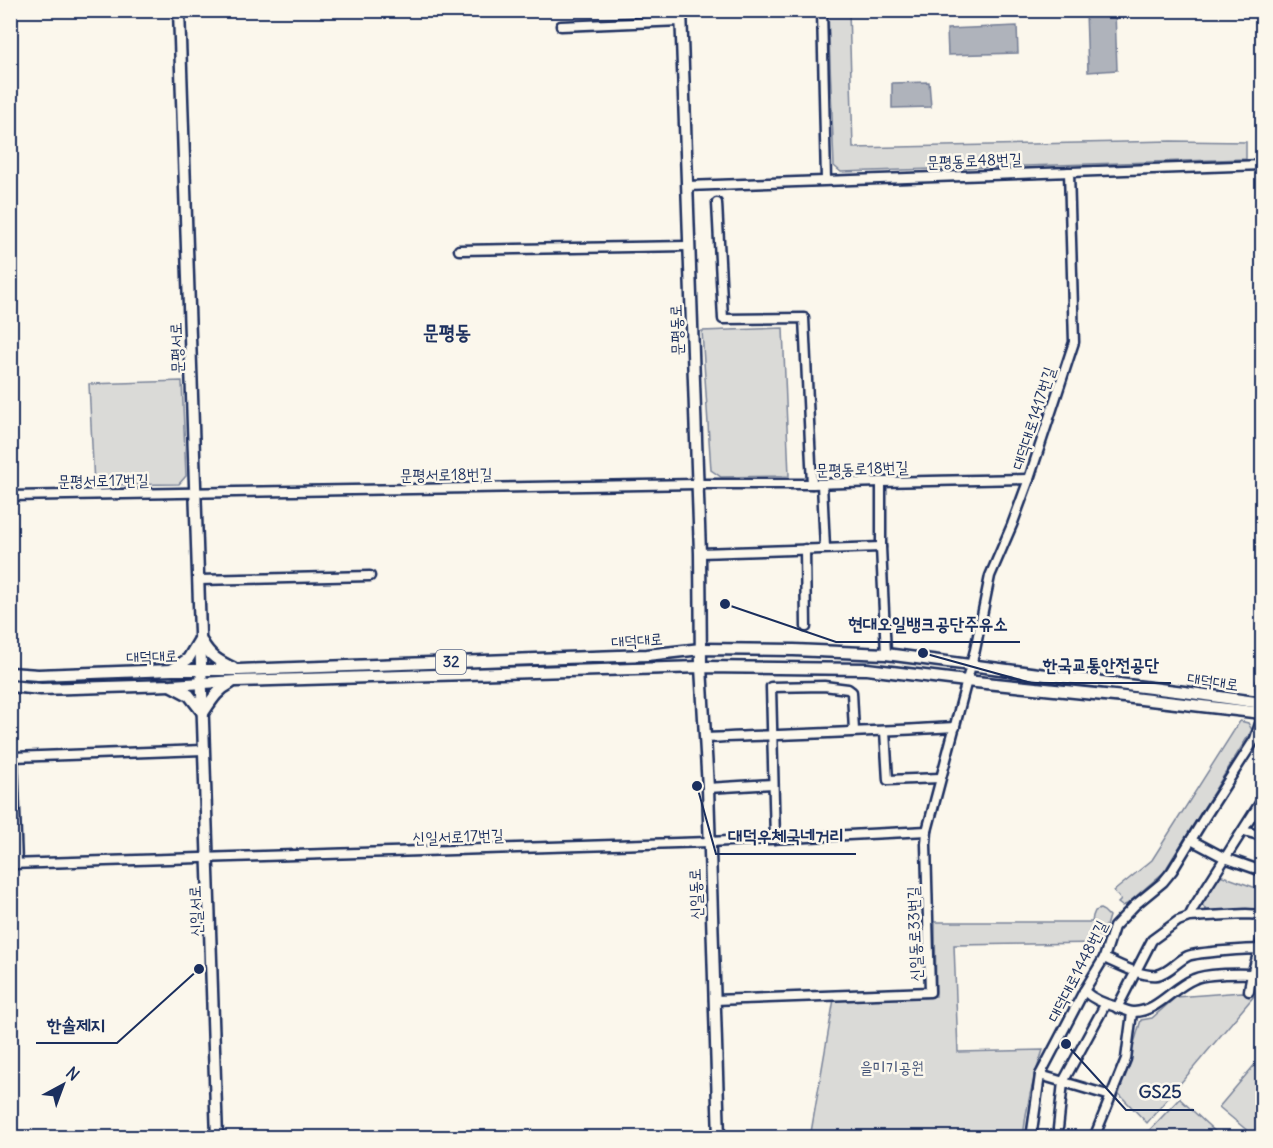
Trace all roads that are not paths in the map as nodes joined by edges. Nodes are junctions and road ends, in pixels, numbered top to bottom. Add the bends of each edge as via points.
1 (179, 10) edge
2 (822, 10) edge
3 (681, 16) edge
4 (561, 26) dead end
5 (1263, 165) edge
6 (1069, 172) junction
7 (826, 180) junction
8 (687, 186) junction
9 (717, 203) dead end
10 (688, 246) junction
11 (459, 250) dead end
12 (1029, 479) junction
13 (882, 482) junction
14 (697, 484) junction
15 (812, 484) junction
16 (822, 484) junction
17 (196, 494) junction
18 (10, 496) edge
19 (881, 547) junction
20 (825, 548) junction
21 (805, 549) junction
22 (700, 553) junction
23 (370, 576) dead end
24 (199, 580) junction
25 (806, 627) dead end
26 (201, 639) junction
27 (701, 649) junction
28 (886, 654) junction
29 (970, 665) junction
30 (701, 667) junction
31 (172, 670) junction
32 (201, 670) junction
33 (10, 673) edge
34 (237, 676) junction
35 (966, 681) junction
36 (1263, 682) edge
37 (201, 684) junction
38 (171, 685) junction
39 (10, 686) edge
40 (1263, 701) edge
41 (203, 713) junction
42 (1263, 715) edge
43 (955, 727) junction
44 (854, 731) junction
45 (885, 731) junction
46 (772, 735) junction
47 (705, 738) junction
48 (1259, 740) edge
49 (203, 750) junction
50 (12, 757) edge
51 (940, 778) junction
52 (773, 784) junction
53 (708, 788) junction
54 (1262, 802) edge
55 (927, 831) junction
56 (1244, 831) junction
57 (1263, 836) edge
58 (775, 839) junction
59 (1191, 840) junction
60 (709, 842) junction
61 (1225, 858) junction
62 (208, 859) junction
63 (14, 864) edge
64 (1263, 871) edge
65 (1263, 915) edge
66 (1190, 917) junction
67 (1263, 937) edge
68 (1261, 949) edge
69 (1104, 958) junction
70 (1135, 971) junction
71 (1251, 974) junction
72 (1263, 974) edge
73 (1084, 991) junction
74 (1249, 991) dead end
75 (714, 1000) junction
76 (1105, 1005) junction
77 (1117, 1008) junction
78 (1132, 1013) junction
79 (1040, 1075) junction
80 (1063, 1082) junction
81 (1110, 1096) junction
82 (217, 1137) edge
83 (719, 1137) edge
84 (1031, 1137) edge
85 (1057, 1137) edge
86 (1094, 1137) edge

1 - 17 main road, 문평서로
2 - 7 street
3 - 4 street
3 - 8 main road, 문평동로
5 - 6 street, 문평동로48번길
6 - 7 street, 문평동로48번길
6 - 12 street, 대덕대로1417번길 via 1074,342
7 - 8 street, 문평동로48번길
8 - 10 main road, 문평동로
9 - 15 street via 723,319 804,318
10 - 11 street
10 - 14 main road, 문평동로
12 - 13 street, 문평동로18번길
12 - 29 street, 대덕대로1417번길 via 990,576
13 - 16 street, 문평동로18번길
13 - 19 street
14 - 15 street, 문평동로18번길
14 - 17 street, 문평서로18번길
14 - 22 main road, 문평동로
15 - 16 street, 문평동로18번길
16 - 20 street
17 - 18 street, 문평서로17번길
17 - 24 main road, 문평서로
19 - 20 street
19 - 28 street
20 - 21 street
21 - 22 street
21 - 25 street
22 - 27 main road, 문평동로
23 - 24 street
24 - 26 main road, 문평서로
26 - 31 main road via 188,659
26 - 32 main road, 문평서로
26 - 34 main road via 208,652
27 - 28 main road, 대덕대로 / 32
27 - 30 main road, 신일동로
27 - 34 main road, 대덕대로 / 32
28 - 29 main road, 대덕대로 / 32
29 - 35 street, 신일동로33번길
29 - 40 main road, 대덕대로 / 32
30 - 34 main road, 대덕대로 / 32
30 - 35 main road, 대덕대로 / 32 via 867,669
30 - 47 main road, 신일동로
31 - 32 main road, 대덕대로 / 32
31 - 33 main road, 대덕대로 / 32
32 - 34 main road, 대덕대로 / 32
32 - 37 main road, 문평서로
34 - 37 main road, 대덕대로 / 32
34 - 41 main road via 215,694
35 - 42 main road, 대덕대로 / 32
35 - 43 street, 신일동로33번길
36 - 40 street
37 - 38 main road, 대덕대로 / 32
37 - 41 main road, 신일서로
38 - 39 main road, 대덕대로 / 32 via 41,689
38 - 41 main road via 189,695
41 - 49 main road, 신일서로
42 - 48 street, 대덕대로1448번길
43 - 45 street
43 - 51 street, 신일동로33번길
44 - 45 street
44 - 46 street
44 - 46 street via 852,692 848,688 771,687
45 - 51 street via 888,780
46 - 47 street
46 - 52 street
47 - 53 main road, 신일동로
48 - 59 street, 대덕대로1448번길
49 - 50 street
49 - 62 main road, 신일서로
50 - 63 street
51 - 55 street, 신일동로33번길
52 - 53 street
52 - 58 street
53 - 60 main road, 신일동로
54 - 56 street
55 - 58 street, 신일서로17번길
55 - 75 street, 신일동로33번길 via 930,992
56 - 57 street
56 - 61 street
58 - 60 street, 신일서로17번길
59 - 61 street
59 - 69 street, 대덕대로1448번길 via 1163,882 1114,927
60 - 62 street, 신일서로17번길
60 - 75 main road, 신일동로
61 - 64 street
61 - 66 street
62 - 63 street, 신일서로17번길
62 - 82 main road, 신일서로
65 - 66 street
66 - 70 street via 1152,940
67 - 68 street
68 - 70 street via 1190,955 1157,975
68 - 71 street
69 - 70 street
69 - 73 street, 대덕대로1448번길
70 - 77 street
71 - 72 street
71 - 74 street
71 - 78 street via 1195,978 1157,1005
73 - 76 street
73 - 79 street, 대덕대로1448번길
75 - 83 main road, 신일동로
76 - 77 street
76 - 80 street
77 - 78 street
78 - 81 street via 1126,1059
79 - 80 street
79 - 84 street, 대덕대로1448번길
80 - 81 street
80 - 85 street
81 - 86 street

